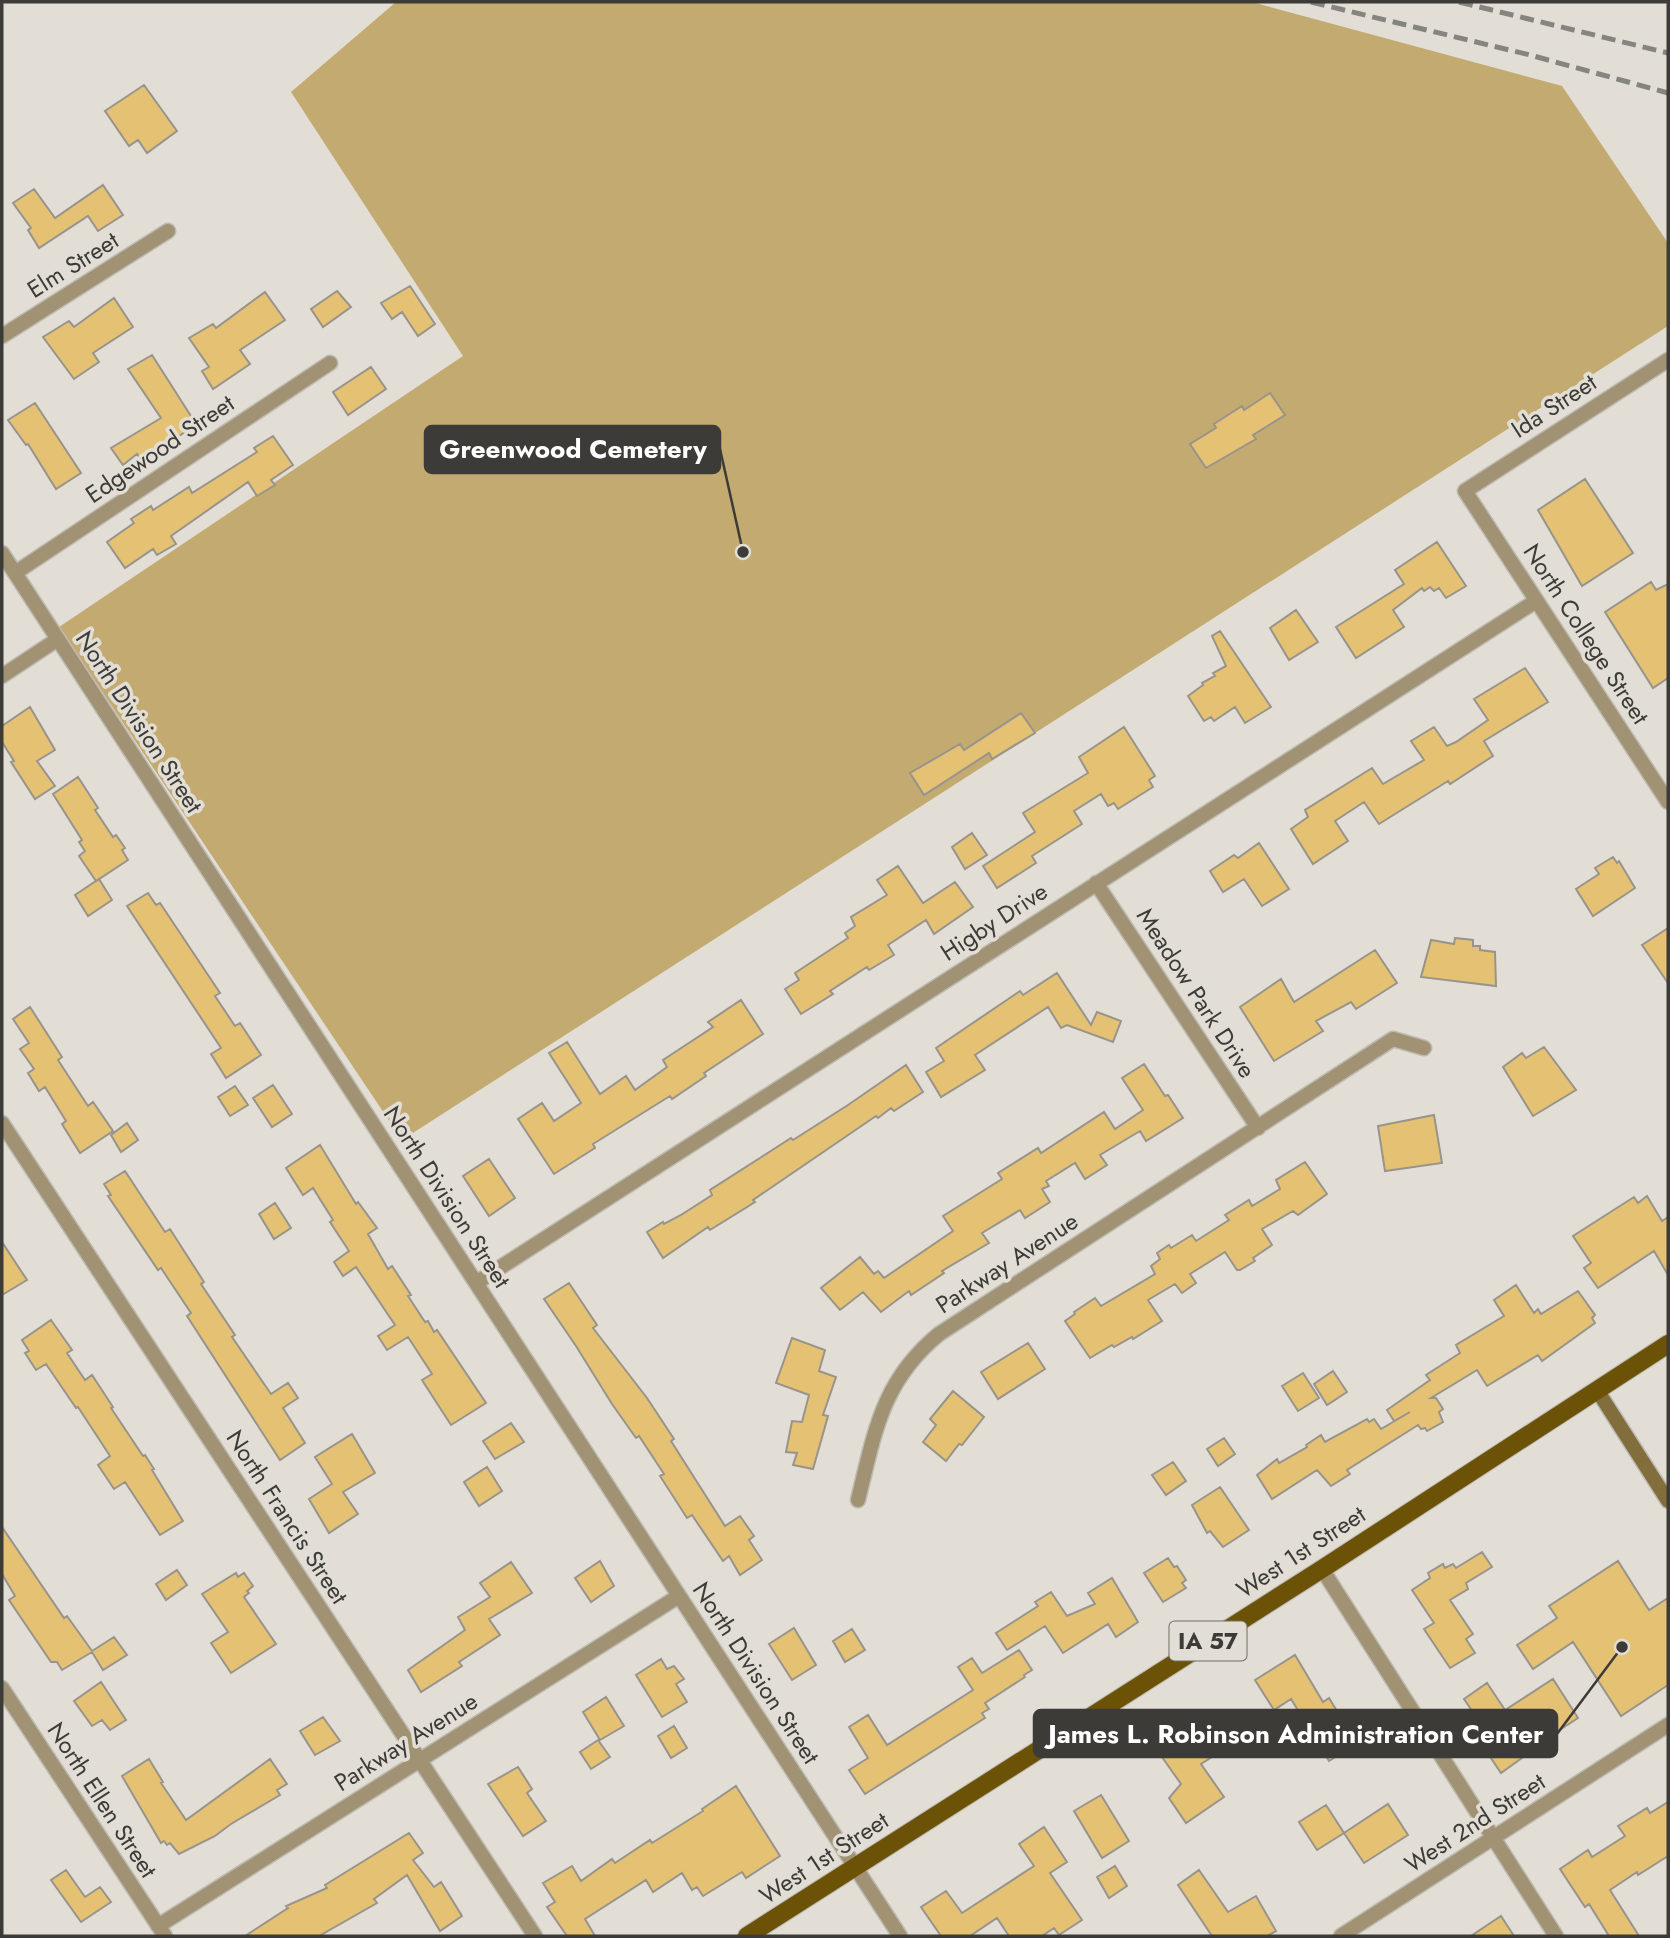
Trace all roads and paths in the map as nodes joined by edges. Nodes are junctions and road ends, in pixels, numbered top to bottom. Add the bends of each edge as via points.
1 (167, 231) dead end
2 (2, 336) edge
3 (1668, 359) edge
4 (331, 363) dead end
5 (1465, 491) joint
6 (2, 553) edge
7 (15, 573) junction
8 (1536, 601) junction
9 (58, 639) junction
10 (2, 676) edge
11 (1668, 802) edge
12 (1096, 883) junction
13 (1424, 1048) dead end
14 (2, 1123) edge
15 (1258, 1128) junction
16 (476, 1283) junction
17 (1668, 1344) edge
18 (1597, 1390) junction
19 (858, 1500) dead end
20 (1668, 1501) edge
21 (1322, 1569) junction
22 (679, 1596) junction
23 (2, 1688) edge
24 (1668, 1725) edge
25 (420, 1760) junction
26 (1494, 1838) junction
27 (855, 1866) junction
28 (161, 1931) edge
29 (535, 1936) edge
30 (747, 1936) edge
31 (900, 1936) edge
32 (1341, 1936) edge
33 (1556, 1936) edge

1 - 2 street, Elm Street
3 - 5 street, Ida Street
4 - 7 street, Edgewood Street
5 - 8 street, North College Street
6 - 7 street, North Division Street
7 - 9 street, North Division Street
8 - 11 street, North College Street
8 - 12 street, Higby Drive
9 - 10 street
9 - 16 street, North Division Street
12 - 15 street, Meadow Park Drive
12 - 16 street, Higby Drive
13 - 15 street, Parkway Avenue via 1393,1039
14 - 25 street, North Francis Street
15 - 19 street, Parkway Avenue via 918,1351 901,1373 879,1420
16 - 22 street, North Division Street
17 - 18 main road, West 1st Street / IA 57
18 - 20 street
18 - 21 main road, West 1st Street / IA 57
21 - 26 street
21 - 27 main road, West 1st Street / IA 57
22 - 25 street, Parkway Avenue
22 - 27 street, North Division Street
23 - 28 street, North Ellen Street
24 - 26 street, West 2nd Street
25 - 28 street, Parkway Avenue
25 - 29 street, North Francis Street
26 - 32 street, West 2nd Street
26 - 33 street
27 - 30 main road, West 1st Street / IA 57
27 - 31 street, North Division Street

